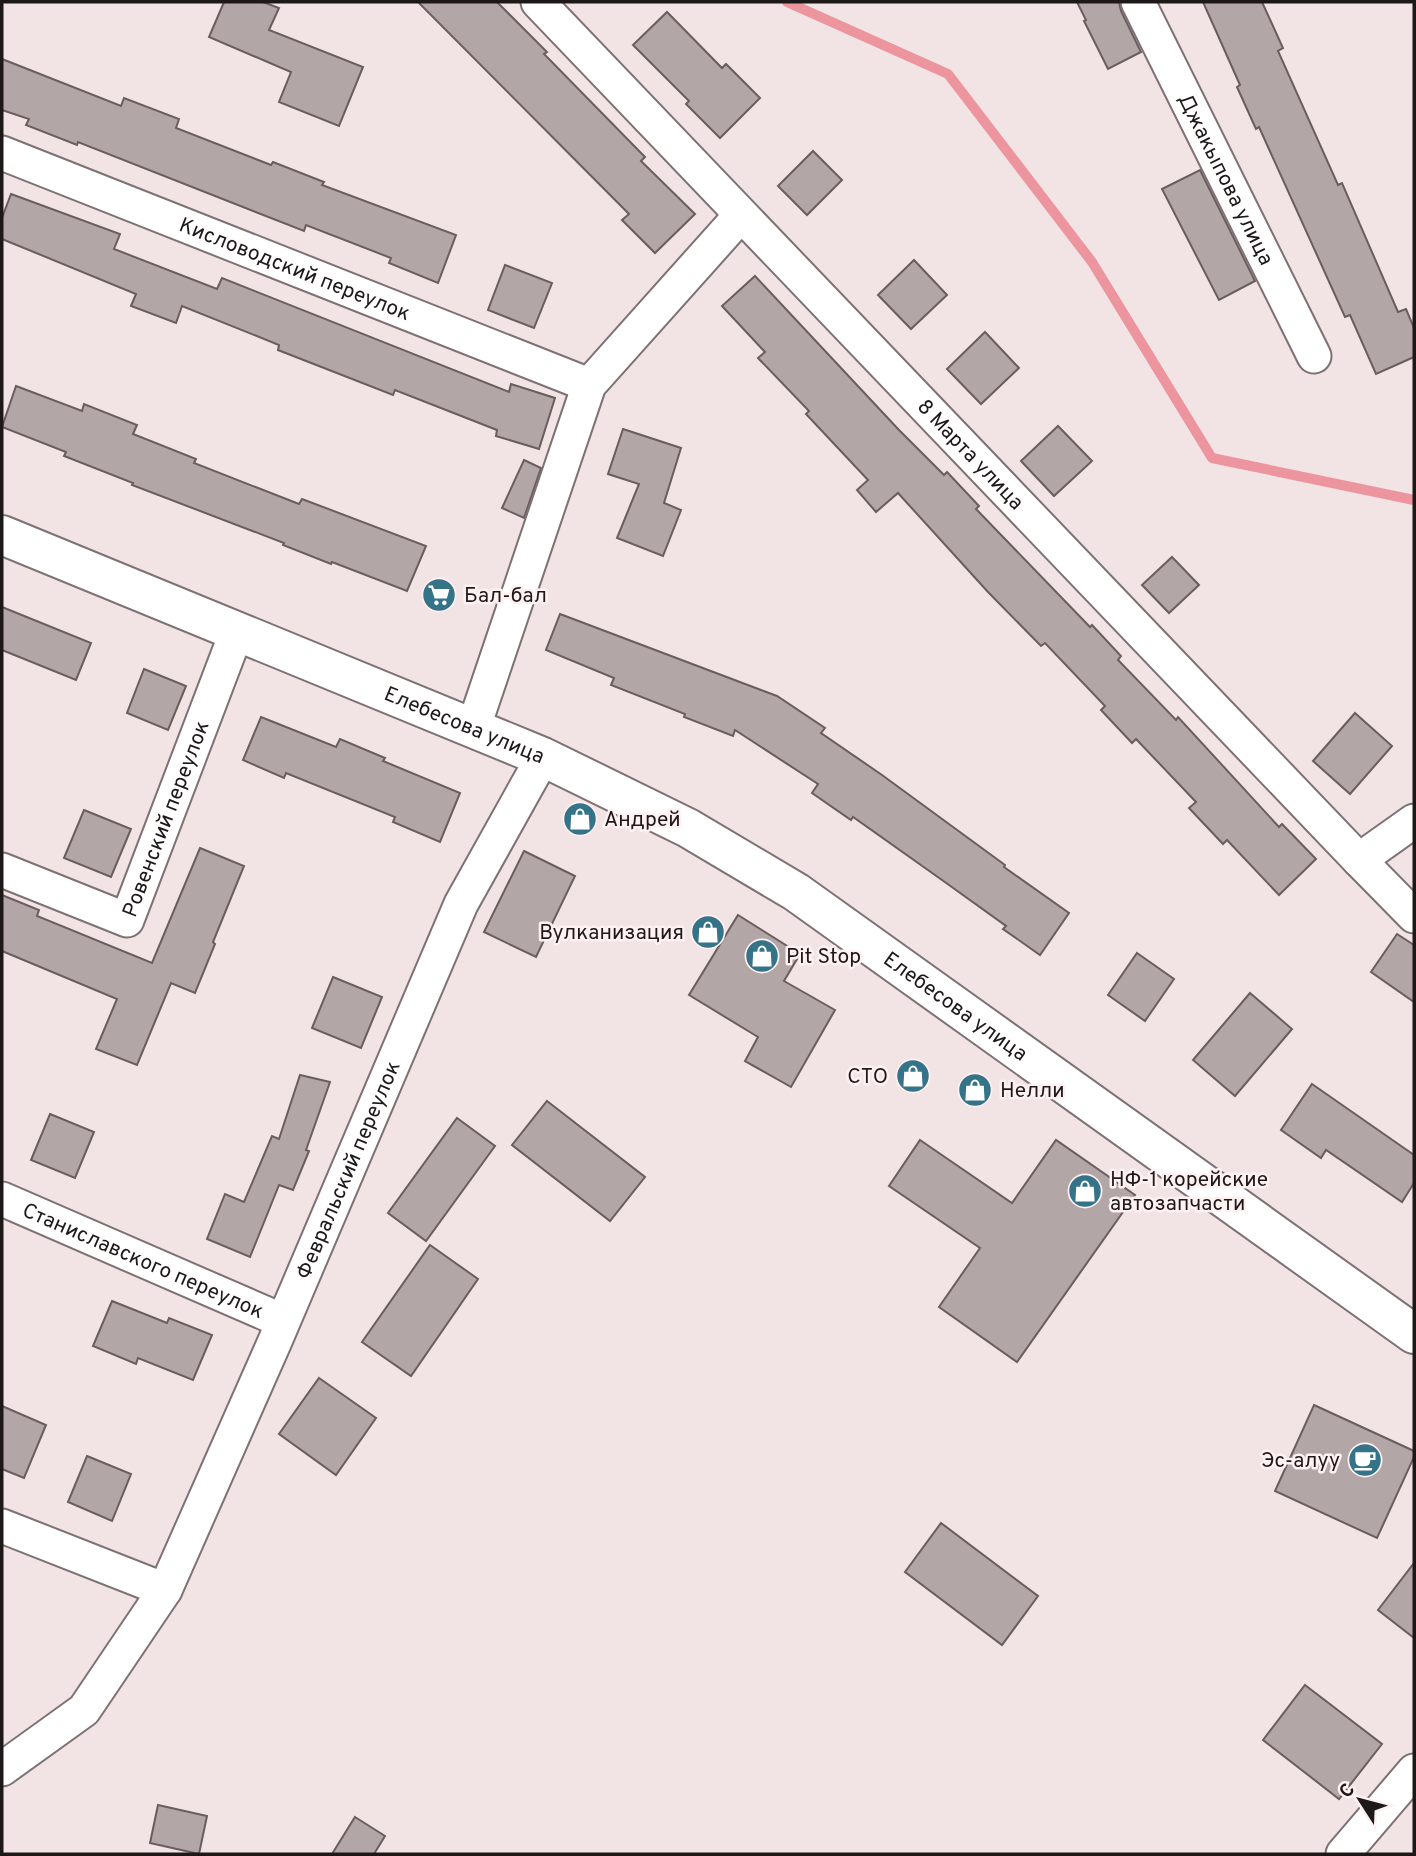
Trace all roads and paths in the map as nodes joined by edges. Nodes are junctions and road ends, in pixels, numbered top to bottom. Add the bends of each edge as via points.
1 (538, 2) edge
2 (1138, 2) edge
3 (2, 153) edge
4 (741, 215) junction
5 (1314, 356) dead end
6 (589, 384) junction
7 (2, 535) edge
8 (237, 631) junction
9 (473, 729) junction
10 (543, 757) junction
11 (1414, 821) edge
12 (1359, 860) junction
13 (2, 870) edge
14 (1414, 916) edge
15 (2, 1199) edge
16 (283, 1321) junction
17 (1414, 1334) edge
18 (2, 1526) edge
19 (165, 1590) junction
20 (2, 1769) edge
21 (1414, 1771) edge
22 (1343, 1854) edge

1 - 4 street, 8 Марта улица
2 - 5 street, Джакыпова улица
3 - 6 street, Кисловодский переулок
4 - 6 street
4 - 12 street, 8 Марта улица
6 - 9 street
7 - 8 main road, Елебесова улица
8 - 9 main road, Елебесова улица
8 - 13 street, Ровенский переулок via 127,920
9 - 10 main road, Елебесова улица
10 - 16 street, Февральский переулок via 461,904
10 - 17 main road, Елебесова улица via 688,828 796,892
11 - 12 street
12 - 14 street, 8 Марта улица
15 - 16 street, Станиславского переулок
16 - 19 street, Февральский переулок
18 - 19 street
19 - 20 street, Февральский переулок via 84,1710
21 - 22 street

